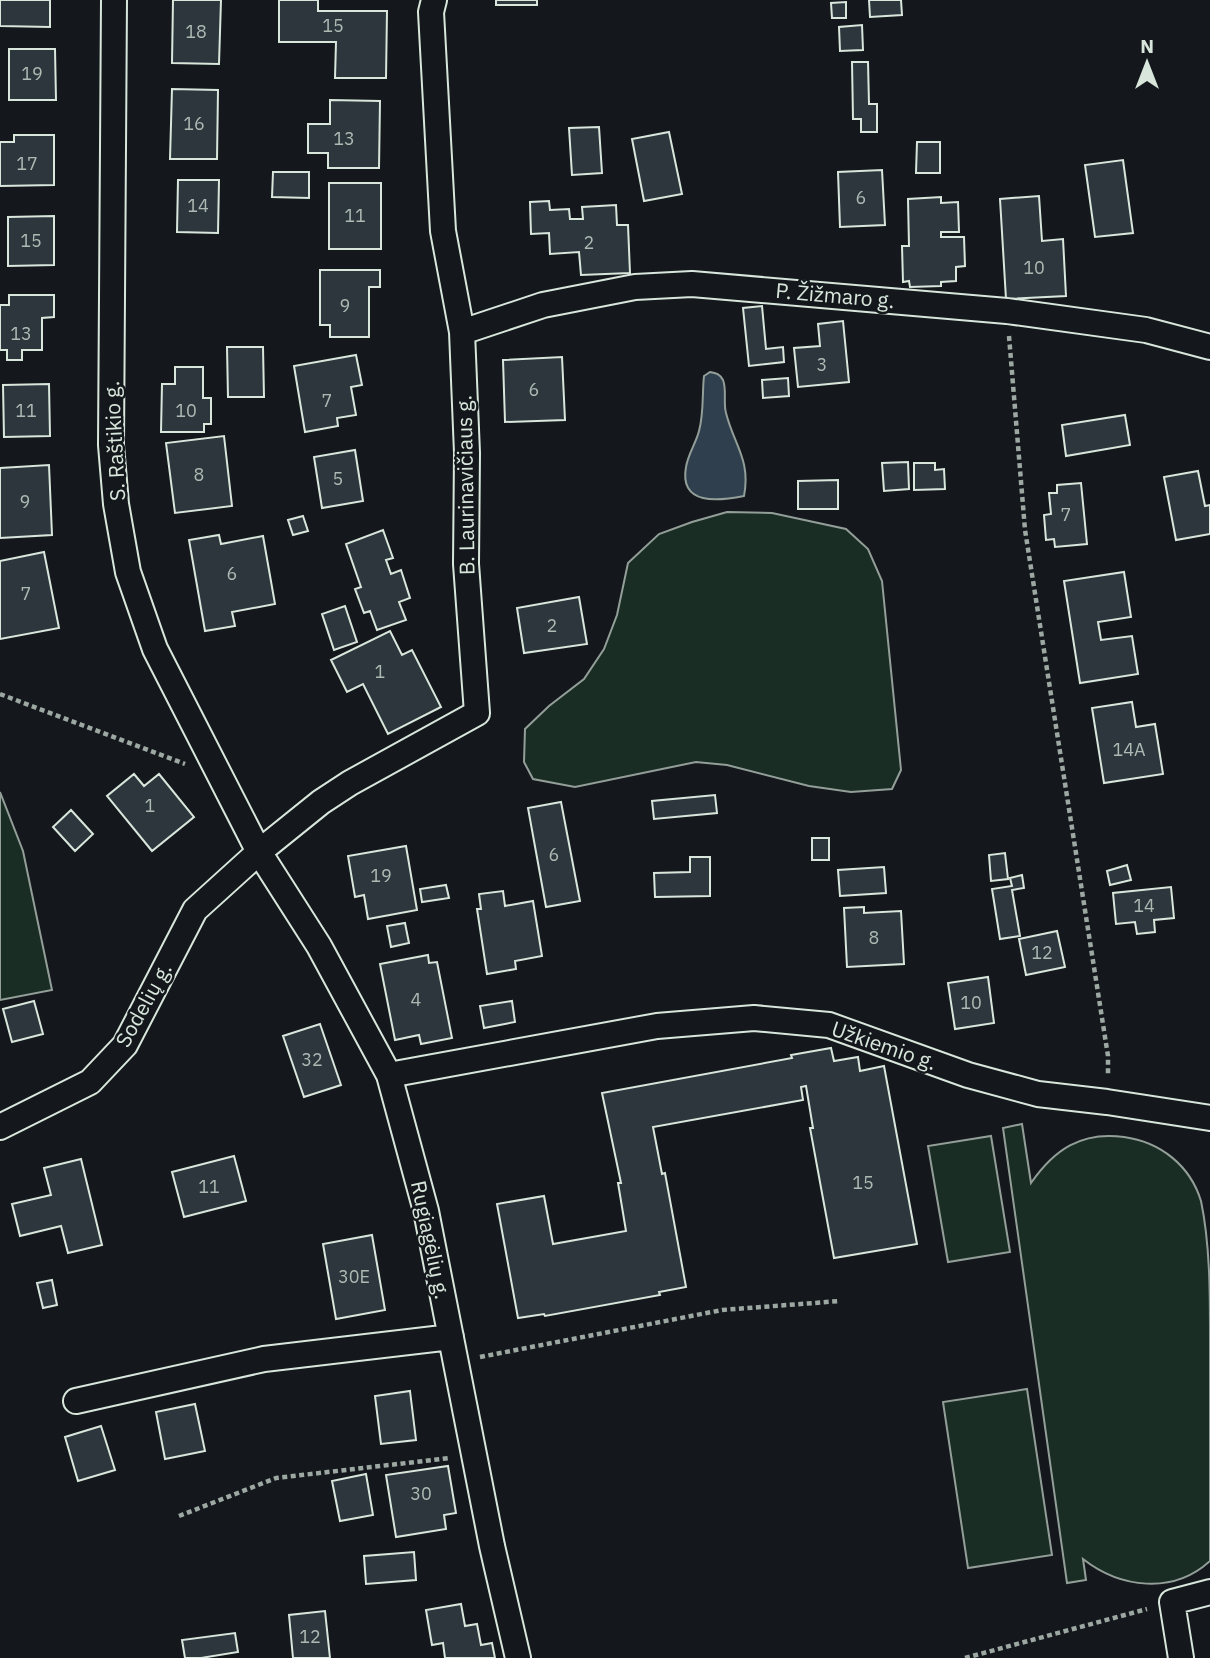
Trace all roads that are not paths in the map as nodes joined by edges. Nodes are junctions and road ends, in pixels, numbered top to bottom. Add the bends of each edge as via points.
1 (114, 0) edge
2 (434, 0) edge
3 (462, 332) junction
4 (1210, 347) edge
5 (259, 852) junction
6 (388, 1075) junction
7 (1210, 1118) edge
8 (0, 1127) edge
9 (451, 1337) junction
10 (76, 1401) dead end
11 (1210, 1592) edge
12 (518, 1658) edge
13 (1181, 1658) edge

1 - 5 street, S. Raštikio g. via 111,445 116,504 128,572 155,649
2 - 3 street, B. Laurinavičiaus g. via 443,231
3 - 4 street, P. Žižmaro g. via 543,305 635,287 692,284 1007,311 1146,330
3 - 5 street, B. Laurinavičiaus g. via 466,564 477,713 341,789
5 - 6 street, Rugiagėlių g. via 319,946
5 - 8 street, Sodelių g. via 195,910 125,1045 90,1082
6 - 7 street, Užkiemio g. via 657,1026 754,1018 829,1026 968,1075 1038,1094
6 - 9 street, Rugiagėlių g. via 426,1211
9 - 10 street via 264,1359
9 - 12 street, Rugiagėlių g.
11 - 13 street via 1172,1602

